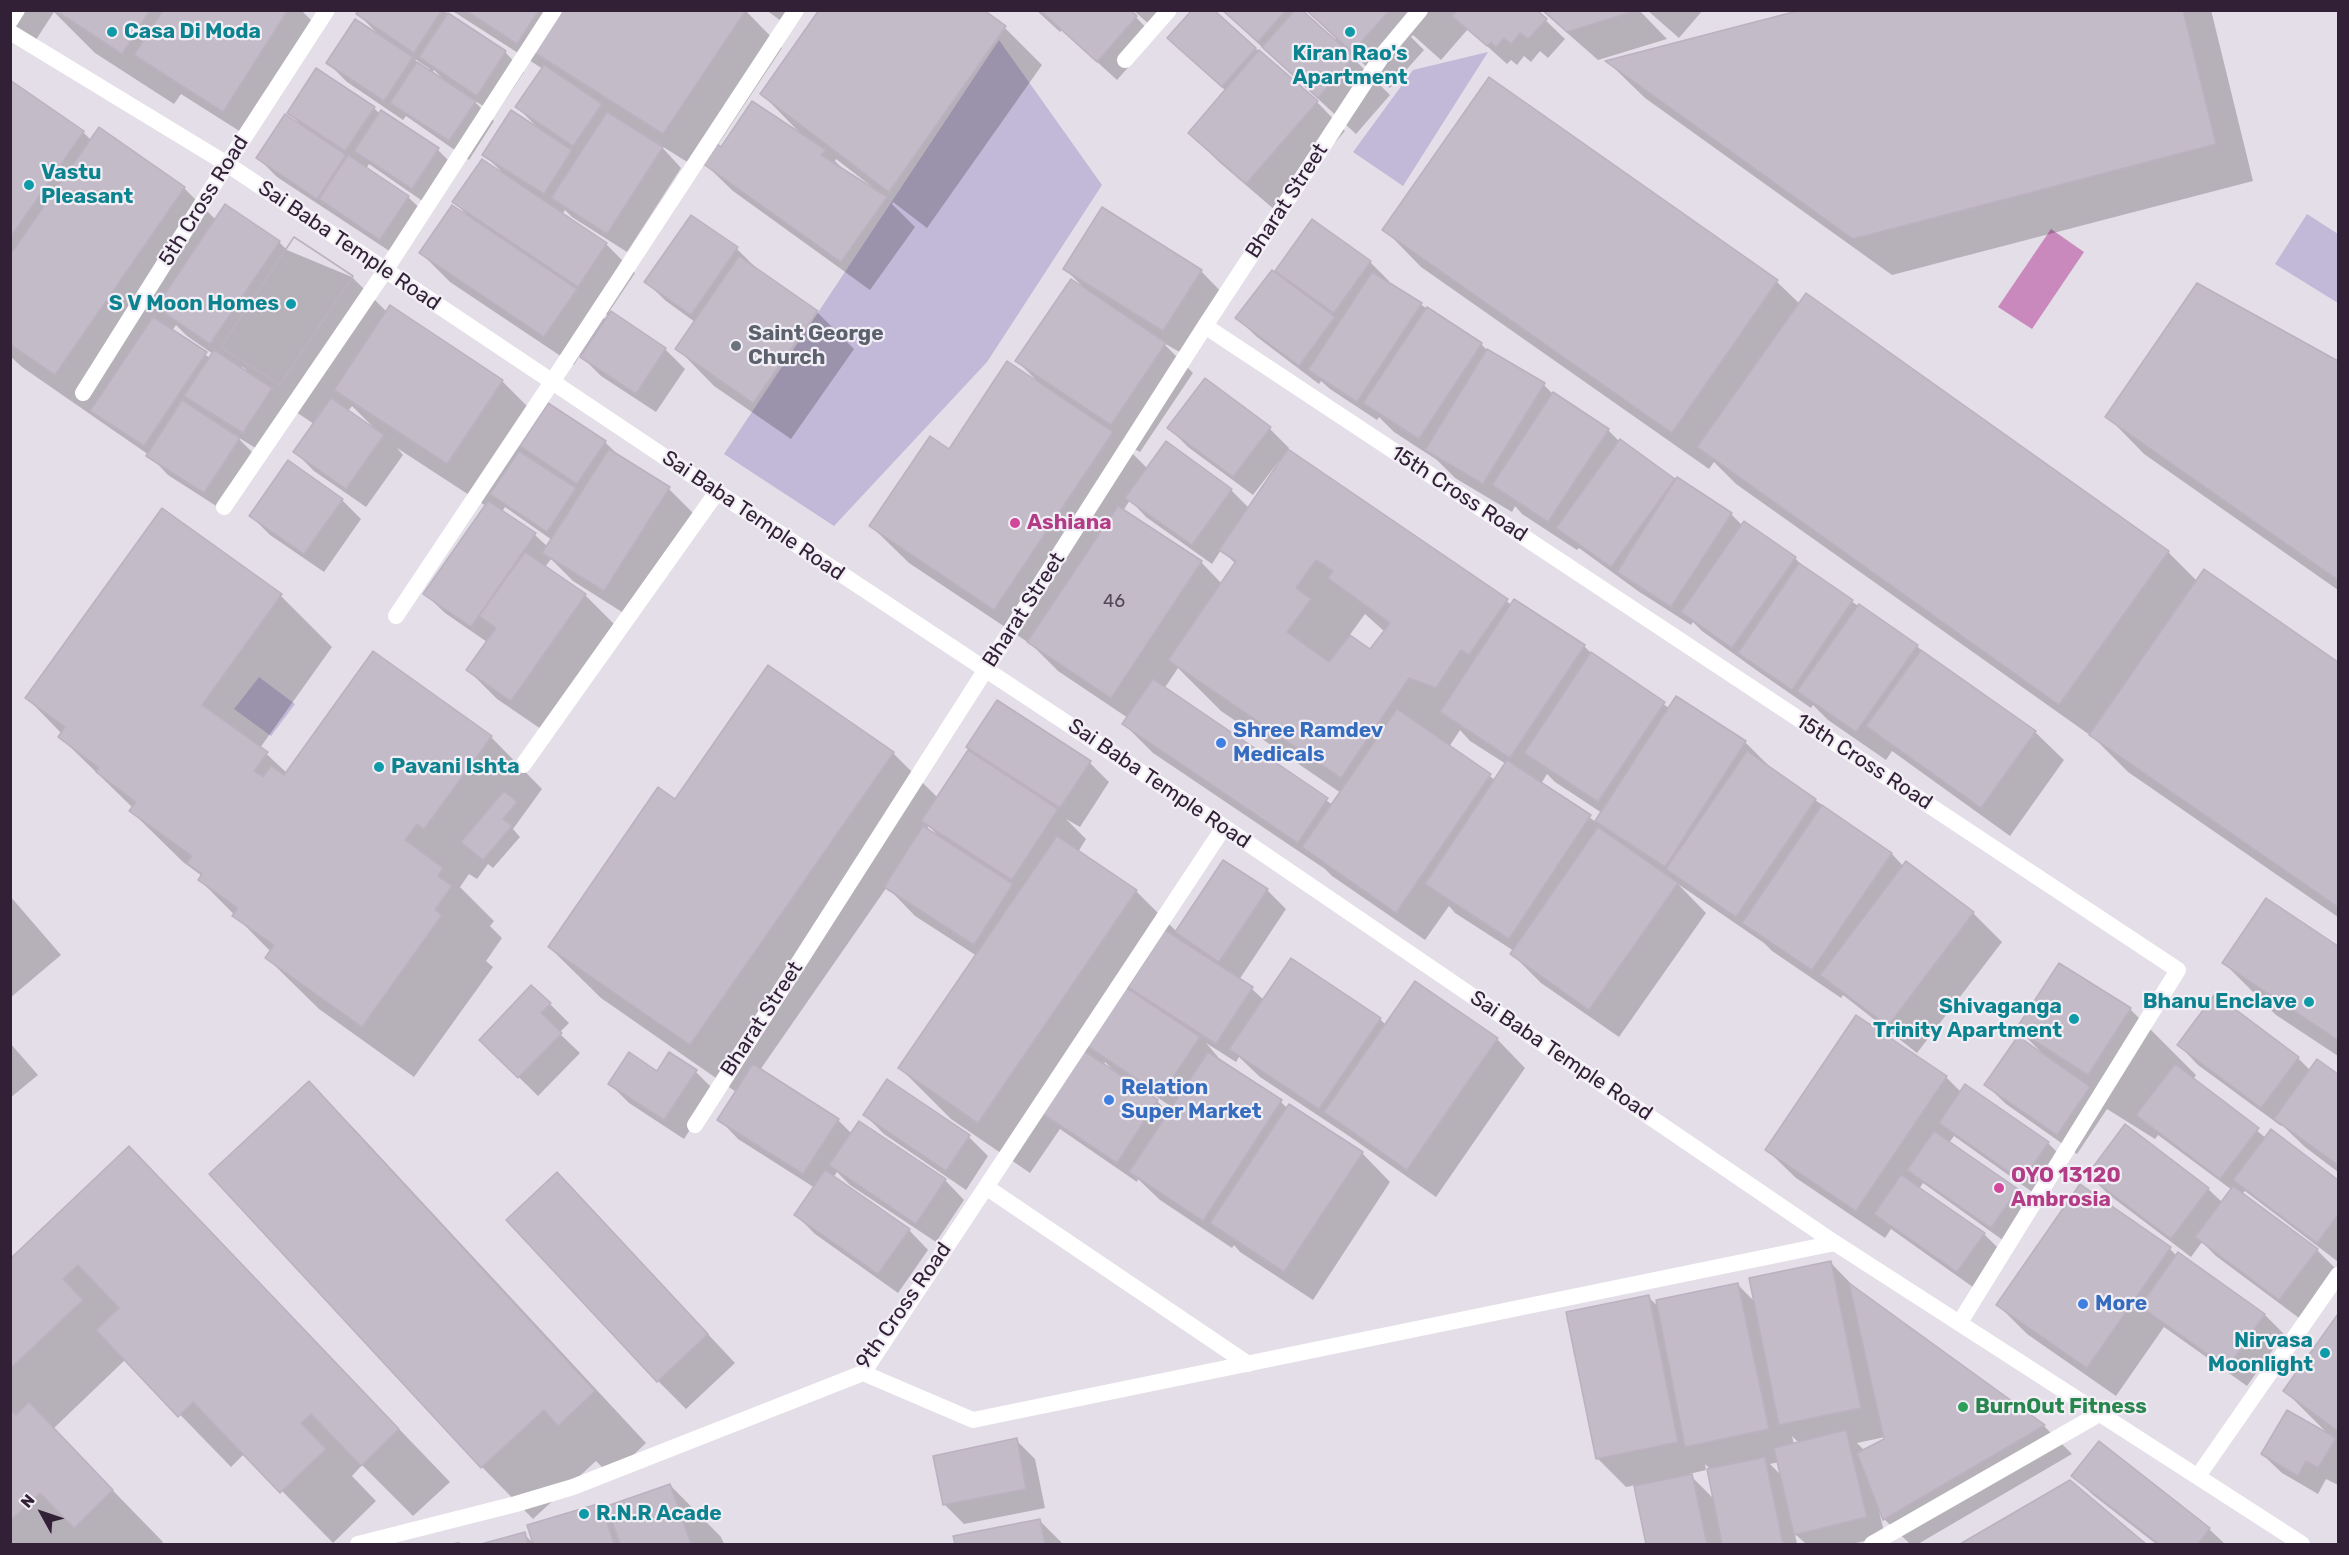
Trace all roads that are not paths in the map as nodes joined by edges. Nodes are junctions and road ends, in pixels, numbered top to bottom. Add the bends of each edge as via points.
1 (17, 10) edge
2 (327, 10) edge
3 (554, 10) edge
4 (796, 10) edge
5 (1169, 10) edge
6 (1420, 10) edge
7 (10, 21) edge
8 (10, 32) edge
9 (1125, 60) dead end
10 (227, 164) junction
11 (385, 271) junction
12 (1205, 326) junction
13 (552, 382) junction
14 (83, 393) dead end
15 (717, 492) junction
16 (224, 507) dead end
17 (396, 616) dead end
18 (986, 670) junction
19 (523, 765) dead end
20 (1224, 827) junction
21 (695, 1125) dead end
22 (986, 1187) junction
23 (1835, 1243) junction
24 (2338, 1275) edge
25 (1960, 1322) junction
26 (1248, 1364) junction
27 (862, 1373) junction
28 (2100, 1414) junction
29 (2198, 1476) junction
30 (357, 1545) edge
31 (1872, 1545) edge
32 (2302, 1545) edge

1 - 7 street
2 - 10 street, 5th Cross Road
3 - 11 street
4 - 13 street
5 - 9 street
6 - 12 street, Bharat Street via 1384,52
8 - 10 street, Sai Baba Temple Road
10 - 11 street, Sai Baba Temple Road
10 - 14 street, 5th Cross Road
11 - 13 street, Sai Baba Temple Road
11 - 16 street
12 - 18 street, Bharat Street
12 - 25 street, 15th Cross Road via 2178,970
13 - 15 street, Sai Baba Temple Road
13 - 17 street
15 - 18 street, Sai Baba Temple Road
15 - 19 street
18 - 20 street, Sai Baba Temple Road
18 - 21 street, Bharat Street
20 - 22 street, 9th Cross Road
20 - 23 street, Sai Baba Temple Road
22 - 26 street
22 - 27 street, 9th Cross Road
23 - 25 street, Sai Baba Temple Road
23 - 26 street
24 - 29 street
25 - 28 street, Sai Baba Temple Road
26 - 27 street via 973,1420
27 - 30 street, 9th Cross Road via 573,1487
28 - 29 street, Sai Baba Temple Road
28 - 31 street
29 - 32 street, Sai Baba Temple Road

